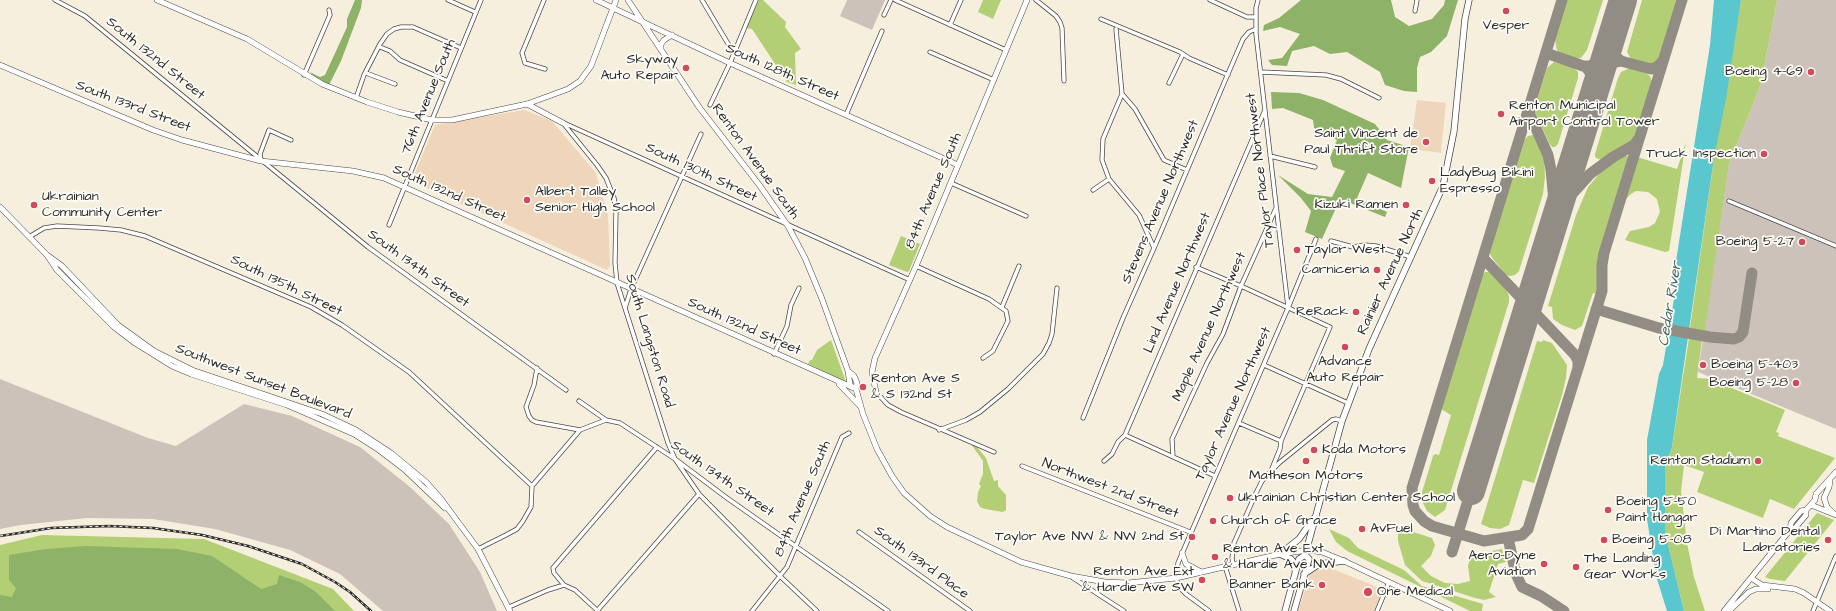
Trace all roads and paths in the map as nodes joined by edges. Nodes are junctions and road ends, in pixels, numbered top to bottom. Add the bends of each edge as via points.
1 (55, 0) edge
2 (157, 0) edge
3 (448, 0) edge
4 (480, 0) edge
5 (544, 0) edge
6 (596, 0) edge
7 (616, 0) edge
8 (628, 0) edge
9 (702, 0) edge
10 (756, 0) edge
11 (891, 0) edge
12 (895, 0) edge
13 (961, 0) edge
14 (1027, 0) edge
15 (1036, 0) edge
16 (1210, 0) edge
17 (1258, 0) edge
18 (1417, 0) edge
19 (1469, 0) edge
20 (614, 8) junction
21 (329, 10) dead end
22 (1415, 11) dead end
23 (475, 12) junction
24 (884, 15) dead end
25 (1255, 17) junction
26 (1101, 19) dead end
27 (641, 20) junction
28 (950, 25) junction
29 (1116, 29) dead end
30 (1256, 29) junction
31 (882, 31) dead end
32 (672, 35) junction
33 (380, 47) junction
34 (461, 48) junction
35 (661, 50) junction
36 (1006, 50) junction
37 (733, 52) junction
38 (930, 52) dead end
39 (1183, 54) junction
40 (730, 63) junction
41 (0, 65) edge
42 (545, 69) dead end
43 (1261, 72) junction
44 (366, 73) junction
45 (304, 75) junction
46 (1228, 75) junction
47 (994, 80) junction
48 (448, 81) junction
49 (1064, 81) dead end
50 (1169, 83) dead end
51 (395, 84) dead end
52 (1122, 94) junction
53 (356, 98) junction
54 (1379, 98) dead end
55 (527, 104) junction
56 (710, 105) dead end
57 (1264, 110) junction
58 (846, 115) junction
59 (432, 120) junction
60 (563, 123) junction
61 (701, 134) dead end
62 (291, 140) dead end
63 (1270, 156) junction
64 (261, 161) junction
65 (958, 165) junction
66 (1316, 167) dead end
67 (1187, 170) junction
68 (682, 178) junction
69 (1109, 179) junction
70 (951, 183) junction
71 (405, 187) junction
72 (1093, 190) dead end
73 (1729, 201) dead end
74 (0, 207) edge
75 (1276, 207) junction
76 (1026, 216) dead end
77 (390, 225) dead end
78 (788, 226) junction
79 (29, 237) junction
80 (1316, 239) dead end
81 (1331, 240) dead end
82 (1836, 246) edge
83 (1154, 248) junction
84 (1411, 257) junction
85 (916, 266) junction
86 (1020, 266) dead end
87 (1196, 268) junction
88 (910, 280) junction
89 (617, 283) junction
90 (1241, 286) junction
91 (799, 288) dead end
92 (1056, 288) dead end
93 (631, 289) junction
94 (1002, 306) junction
95 (1288, 308) junction
96 (625, 309) junction
97 (774, 354) junction
98 (983, 358) dead end
99 (1264, 365) junction
100 (536, 368) junction
101 (837, 382) junction
102 (1306, 384) junction
103 (856, 389) junction
104 (566, 390) dead end
105 (876, 392) joint
106 (578, 400) dead end
107 (1348, 404) junction
108 (861, 408) junction
109 (1083, 418) dead end
110 (606, 420) junction
111 (1342, 421) junction
112 (1239, 423) junction
113 (580, 430) junction
114 (940, 430) junction
115 (849, 433) dead end
116 (1125, 435) junction
117 (1281, 441) junction
118 (657, 447) junction
119 (994, 452) dead end
120 (1173, 457) junction
121 (675, 459) junction
122 (1104, 461) dead end
123 (1022, 466) dead end
124 (1271, 471) junction
125 (1836, 472) edge
126 (1215, 476) junction
127 (1830, 481) junction
128 (532, 486) junction
129 (1829, 487) junction
130 (699, 494) junction
131 (1815, 500) junction
132 (1811, 505) junction
133 (1834, 514) edge
134 (1316, 516) junction
135 (860, 532) dead end
136 (1190, 532) junction
137 (796, 545) junction
138 (478, 549) junction
139 (1306, 552) junction
140 (1182, 553) junction
141 (1280, 554) junction
142 (1836, 556) edge
143 (1344, 561) junction
144 (1233, 564) junction
145 (1225, 566) junction
146 (1201, 572) junction
147 (1296, 572) junction
148 (1304, 574) junction
149 (1071, 576) junction
150 (781, 577) junction
151 (1176, 578) junction
152 (1751, 578) junction
153 (1389, 582) junction
154 (564, 585) junction
155 (1783, 588) junction
156 (1817, 601) junction
157 (510, 609) edge
158 (598, 611) edge
159 (752, 611) edge
160 (817, 611) edge
161 (888, 611) edge
162 (970, 611) edge
163 (1124, 611) edge
164 (1209, 611) edge
165 (1240, 611) edge
166 (1285, 611) edge
167 (1294, 611) edge
168 (1377, 611) edge
169 (1450, 611) edge
170 (1724, 611) edge
171 (1729, 611) edge
172 (1813, 611) edge
173 (1830, 611) edge

1 - 64 street, South 132nd Street via 85,16
2 - 45 street via 247,39
3 - 23 street
4 - 23 street, 76th Avenue South
5 - 42 street via 522,53 525,63
6 - 20 street, South 128th Street
7 - 20 street
8 - 27 street, Renton Avenue South
9 - 37 street
10 - 37 street
11 - 24 street
12 - 28 street
13 - 28 street
14 - 36 street, 84th Avenue South
15 - 49 street via 1060,22
16 - 25 street via 1247,17
17 - 25 street
18 - 22 street
19 - 84 main road, Rainier Avenue North via 1448,169 1440,195
20 - 27 street, South 128th Street
20 - 55 street via 591,66 580,81 568,89
21 - 45 street via 330,15
23 - 34 street, 76th Avenue South
25 - 30 street
26 - 39 street
27 - 32 street, South 128th Street
27 - 35 street, Renton Avenue South
28 - 36 street
29 - 52 street
30 - 43 street, Taylor Place Northwest
30 - 46 street, Stevens Avenue Northwest via 1246,35
31 - 58 street
32 - 35 street via 661,44
32 - 40 street, South 128th Street
33 - 34 street via 387,34 401,26 417,28
33 - 44 street
33 - 48 street via 390,51 400,60
34 - 48 street, 76th Avenue South
35 - 78 street, Renton Avenue South via 699,107
36 - 47 street, 84th Avenue South
37 - 40 street
38 - 47 street
39 - 46 street
39 - 50 street
40 - 56 street
40 - 58 street, South 128th Street
41 - 64 street, South 133rd Street via 153,130
43 - 54 street via 1326,75 1341,79
43 - 57 street, Taylor Place Northwest
44 - 51 street
44 - 53 street
45 - 53 street
46 - 67 street, Stevens Avenue Northwest
47 - 65 street, 84th Avenue South
48 - 59 street, 76th Avenue South
52 - 67 street via 1135,109 1164,160
52 - 69 street via 1102,145 1102,160
53 - 59 street
55 - 59 street via 452,120
55 - 60 street, South 130th Street
57 - 63 street, Taylor Place Northwest
57 - 87 street, Lind Avenue Northwest
58 - 65 street, South 128th Street
59 - 71 street, 76th Avenue South
60 - 68 street, South 130th Street
60 - 89 street, South Langston Road via 606,178 614,198
61 - 68 street
62 - 64 street via 269,130 260,154
63 - 66 street
63 - 75 street, Taylor Place Northwest
64 - 71 street, South 132nd Street via 372,175
64 - 100 street, South 134th Street via 368,247
65 - 70 street, 84th Avenue South
67 - 83 street, Stevens Avenue Northwest
68 - 78 street, South 130th Street
68 - 93 street
69 - 72 street
69 - 83 street via 1139,215
70 - 76 street
70 - 85 street, 84th Avenue South
71 - 77 street, 76th Avenue South
71 - 89 street, South 132nd Street
73 - 82 street
74 - 79 street, Southwest Sunset Boulevard
75 - 90 street, Maple Avenue Northwest
75 - 95 street, Taylor Place Northwest
78 - 88 street, South 130th Street
78 - 103 street, Renton Avenue South via 822,299 848,371 850,385
79 - 128 street, South 135th Street via 44,228 57,226 99,228 139,234 168,244 311,307 378,349 409,372
79 - 138 street, Southwest Sunset Boulevard via 62,266 118,325 154,351 192,370 322,414 356,430 391,453 441,499
80 - 95 street, Taylor Avenue Northwest
81 - 84 street via 1353,247 1376,246
83 - 109 street, Stevens Avenue Northwest
84 - 107 main road, Rainier Avenue North via 1372,341
85 - 88 street, 84th Avenue South
85 - 94 street
86 - 94 street
87 - 90 street
87 - 116 street, Lind Avenue Northwest
88 - 105 street, 84th Avenue South via 873,364 872,379
89 - 93 street, South 132nd Street
89 - 96 street, South Langston Road
90 - 95 street
90 - 120 street, Maple Avenue Northwest via 1223,334 1172,438
91 - 97 street via 791,305 787,326
92 - 114 street via 1052,334 1043,354 1008,390 980,412
93 - 96 street
93 - 97 street, South 132nd Street
94 - 98 street via 1008,315 1008,321 993,351
95 - 99 street, Taylor Avenue Northwest
95 - 102 street via 1330,327
96 - 121 street, South Langston Road
97 - 101 street, South 132nd Street
99 - 102 street
99 - 112 street, Taylor Avenue Northwest
100 - 104 street, South 134th Street
100 - 113 street via 534,385 526,407 529,416 536,422
101 - 103 street, South 132nd Street
101 - 108 street
102 - 107 street
102 - 117 street
103 - 108 street, Renton Avenue South
105 - 114 street via 888,405
106 - 110 street, South 134th Street
107 - 111 main road, Rainier Avenue North
108 - 149 street, Renton Avenue South via 892,476 904,493 930,516 968,538 1021,562
110 - 113 street
110 - 118 street, South 134th Street via 620,423
111 - 124 street via 1336,418 1332,420
111 - 134 main road, Rainier Avenue North
112 - 117 street
112 - 126 street, Taylor Avenue Northwest
113 - 128 street
114 - 119 street
115 - 137 street, 84th Avenue South via 842,437
116 - 120 street
116 - 122 street, Lind Avenue Northwest
117 - 124 street
118 - 121 street, South 134th Street
118 - 154 street via 555,564 552,571
120 - 126 street
121 - 130 street
121 - 137 street, South 134th Street
123 - 136 street, Northwest 2nd Street
124 - 144 street via 1256,493 1234,544
125 - 127 street
126 - 136 street, Taylor Avenue Northwest
127 - 129 street
127 - 131 street via 1816,494
128 - 138 street via 531,507 523,521 506,536
129 - 131 street via 1821,498
129 - 133 street via 1824,498 1827,507
130 - 150 street
130 - 158 street
131 - 132 street
132 - 133 street
132 - 152 street via 1801,511 1791,524 1790,530
134 - 139 main road, Rainier Avenue North
134 - 141 main road via 1299,538
135 - 162 street, South 133rd Place
136 - 140 street, Taylor Avenue Northwest
137 - 150 street, 84th Avenue South
137 - 161 street, South 134th Street
138 - 157 street, Southwest Sunset Boulevard
139 - 141 street, Renton Avenue South
139 - 143 street via 1322,552
139 - 147 main road via 1299,559
139 - 148 main road via 1309,559
140 - 146 street via 1186,564
140 - 151 street, Taylor Avenue Northwest via 1176,569
141 - 144 street, Renton Avenue South
141 - 147 main road via 1293,561
142 - 156 street
143 - 148 main road via 1319,564
143 - 153 street
144 - 145 street, Renton Avenue South
145 - 146 street, Renton Avenue South
145 - 165 street
146 - 151 street, Renton Avenue South
147 - 166 main road
148 - 167 main road
149 - 151 street, Renton Avenue South via 1128,583
149 - 163 street
150 - 159 street, 84th Avenue South
150 - 160 street
151 - 164 street via 1186,594
152 - 155 street via 1762,585
152 - 170 street
153 - 168 street
153 - 169 street
154 - 157 street
154 - 158 street via 575,590
155 - 156 street via 1795,589
155 - 171 street via 1756,589 1749,592
156 - 172 street
156 - 173 street

